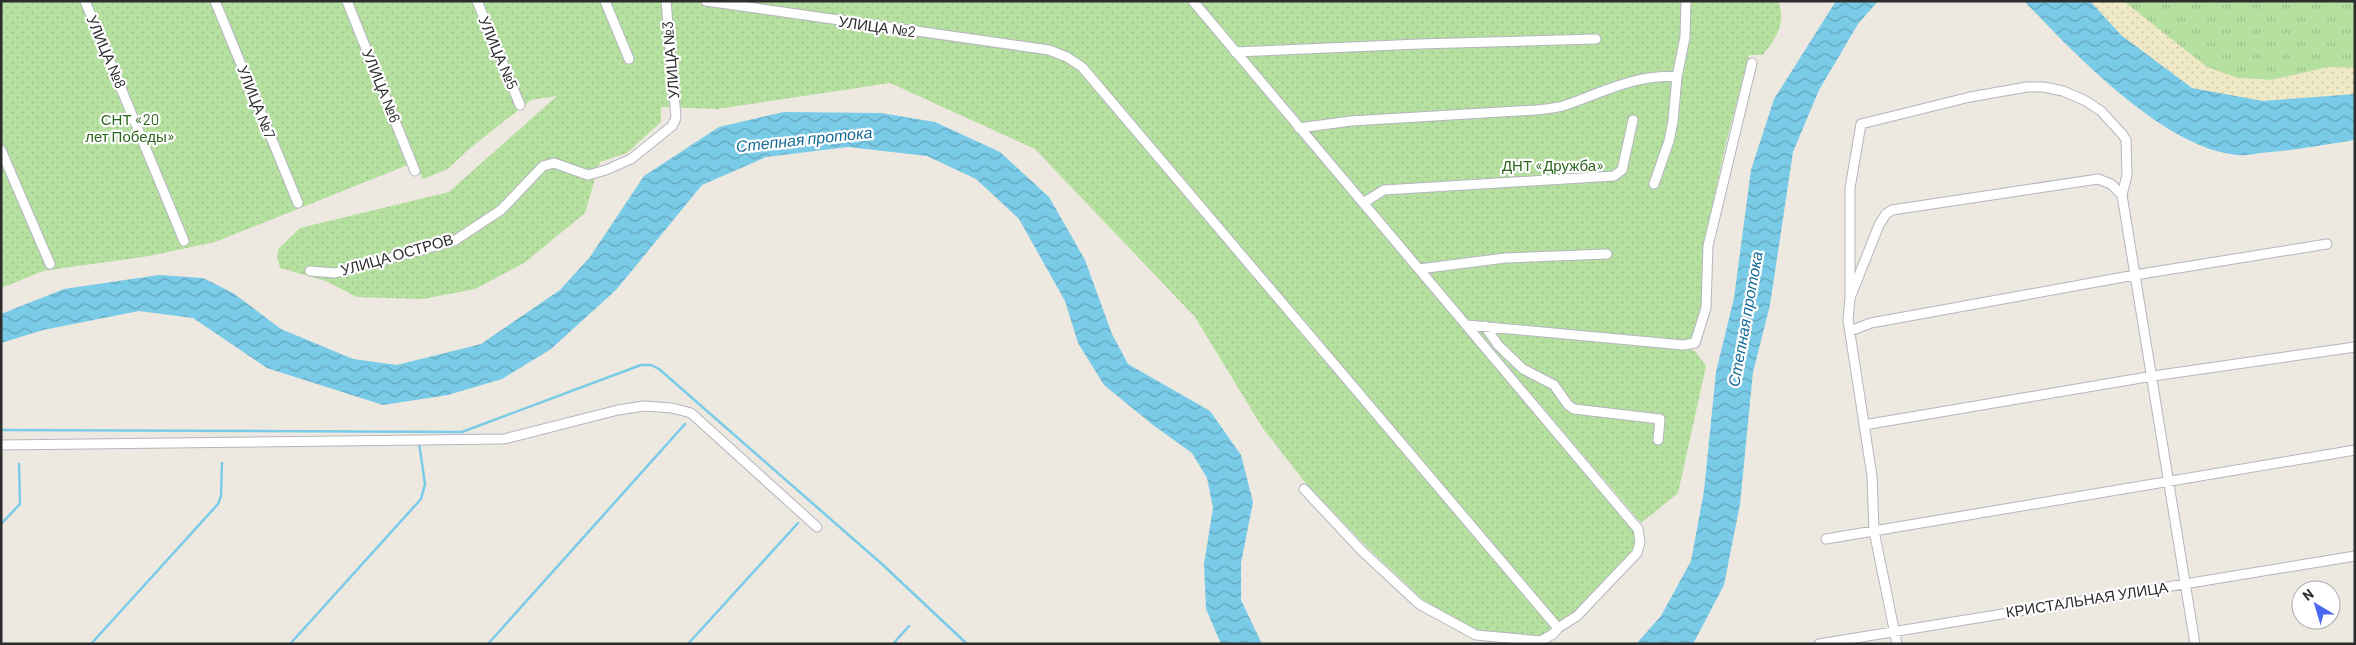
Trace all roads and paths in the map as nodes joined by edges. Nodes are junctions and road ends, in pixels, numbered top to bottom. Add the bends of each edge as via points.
1 (84, 1) edge
2 (215, 1) edge
3 (346, 1) edge
4 (477, 1) edge
5 (605, 1) edge
6 (666, 1) edge
7 (706, 1) edge
8 (1193, 1) edge
9 (1686, 1) edge
10 (1596, 39) dead end
11 (1235, 52) junction
12 (629, 59) dead end
13 (1752, 63) dead end
14 (1677, 77) junction
15 (520, 105) dead end
16 (676, 118) joint
17 (1632, 120) dead end
18 (1299, 128) junction
19 (1, 150) edge
20 (415, 171) dead end
21 (1654, 184) dead end
22 (2122, 195) junction
23 (298, 203) dead end
24 (1363, 204) junction
25 (184, 241) dead end
26 (2327, 244) dead end
27 (1607, 254) dead end
28 (50, 264) dead end
29 (1419, 270) junction
30 (310, 271) dead end
31 (2135, 275) junction
32 (1850, 298) junction
33 (1467, 325) junction
34 (1485, 326) junction
35 (1850, 331) junction
36 (2355, 347) edge
37 (2153, 376) junction
38 (1864, 425) junction
39 (1658, 440) dead end
40 (1, 444) edge
41 (2355, 450) edge
42 (2168, 483) junction
43 (1304, 489) dead end
44 (817, 527) dead end
45 (1874, 531) junction
46 (1826, 540) dead end
47 (2355, 556) edge
48 (2186, 583) junction
49 (1558, 628) junction
50 (1895, 631) junction
51 (1819, 644) edge
52 (1897, 644) edge
53 (2195, 644) edge

1 - 25 street, УЛИЦА №8
2 - 23 street, УЛИЦА №7
3 - 20 street, УЛИЦА №6
4 - 15 street, УЛИЦА №5
5 - 12 street
6 - 16 street, УЛИЦА №3
7 - 49 street, УЛИЦА №2 via 1049,50 1082,67
8 - 11 street
9 - 14 street via 1686,37
10 - 11 street
11 - 18 street
13 - 34 street via 1708,246 1706,308 1695,342 1683,345
14 - 18 street via 1665,76 1623,84 1561,106 1536,110 1351,120
14 - 21 street via 1669,141
16 - 30 street, УЛИЦА ОСТРОВ via 672,126 631,159 606,170 588,175 554,163 543,166 501,210 454,240 335,273
17 - 24 street via 1622,170 1614,176 1384,190
18 - 24 street
19 - 28 street
22 - 31 street
22 - 32 street via 2111,184 2098,179 1892,210 1879,225
22 - 32 street via 2127,175 2126,140 2101,111 2063,91 2027,87 1970,97 1861,124 1850,188
24 - 29 street
26 - 31 street
27 - 29 street via 1505,258
29 - 33 street
31 - 35 street via 1871,323
31 - 37 street
32 - 35 street
33 - 34 street
33 - 49 street via 1638,528 1640,542 1637,553 1577,616
34 - 39 street via 1498,345 1523,369 1554,385 1574,409 1660,419
35 - 38 street
36 - 37 street
37 - 38 street
37 - 42 street
38 - 45 street via 1872,476
40 - 44 street via 504,439 618,410 644,406 672,408 691,413
41 - 42 street
42 - 45 street
42 - 48 street
43 - 49 street via 1362,551 1420,604 1476,635 1541,641
45 - 46 street
45 - 50 street
47 - 48 street, КРИСТАЛЬНАЯ УЛИЦА
48 - 50 street, КРИСТАЛЬНАЯ УЛИЦА
48 - 53 street
50 - 51 street, КРИСТАЛЬНАЯ УЛИЦА
50 - 52 street

